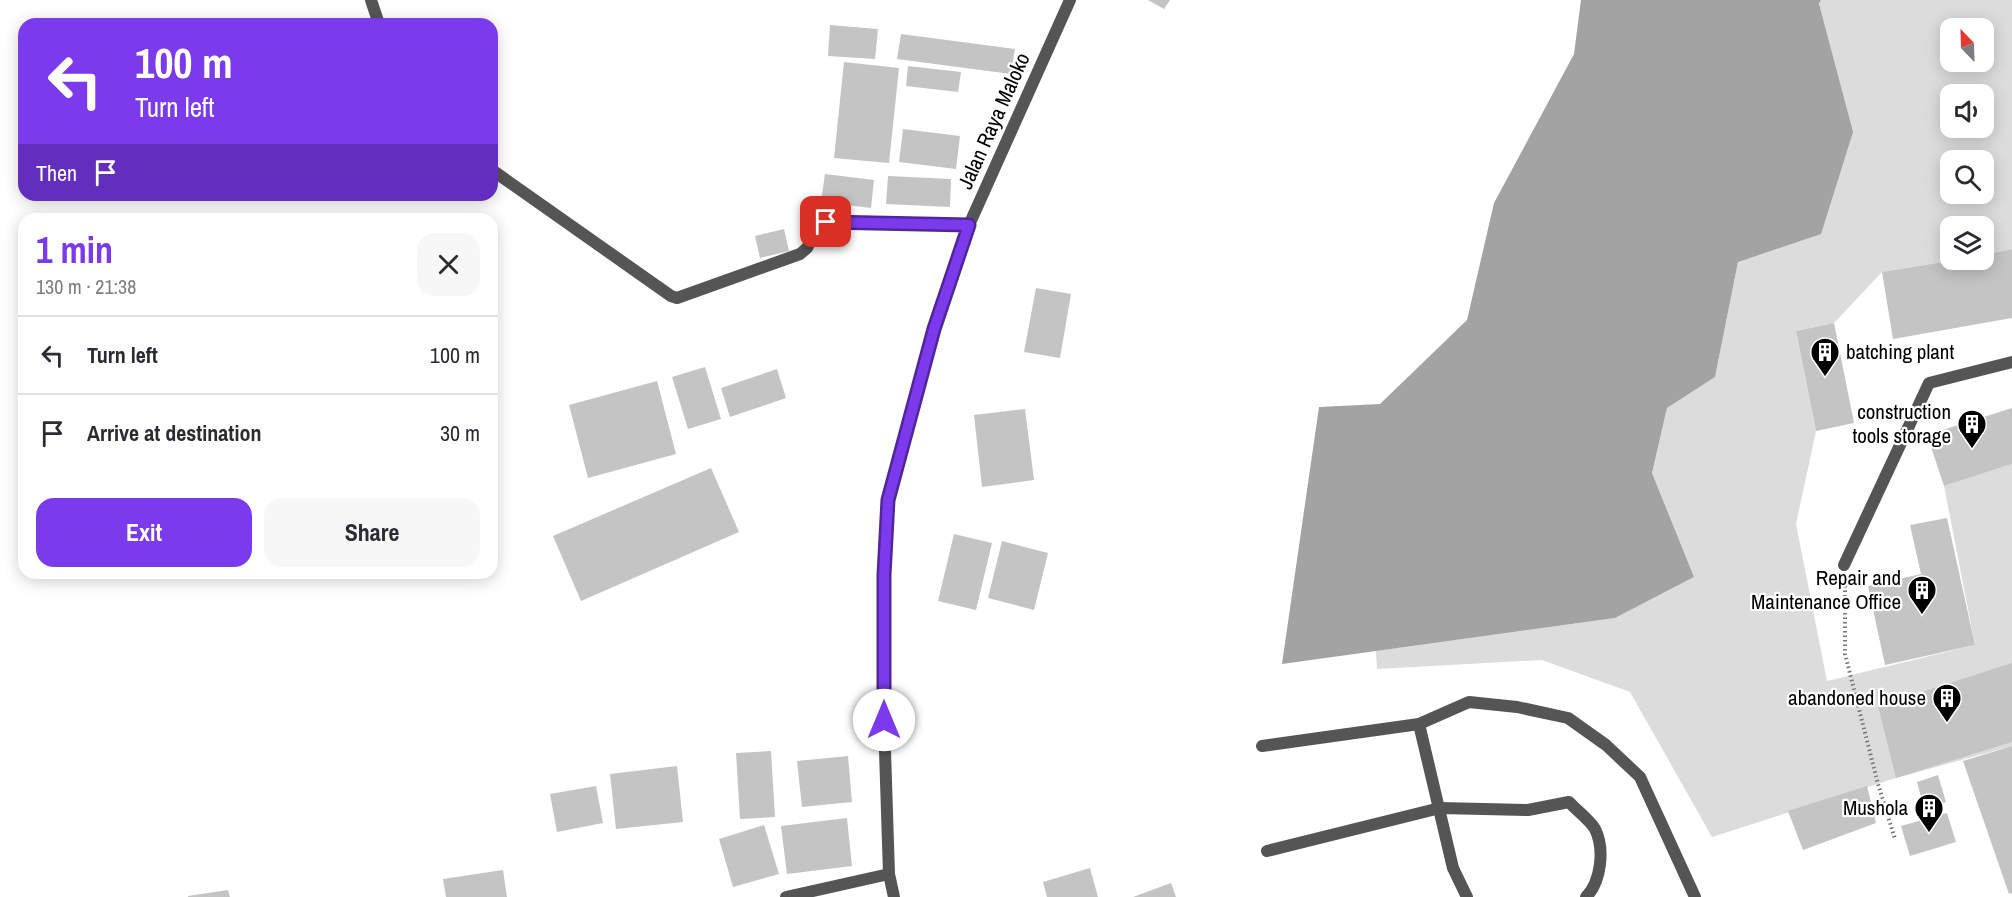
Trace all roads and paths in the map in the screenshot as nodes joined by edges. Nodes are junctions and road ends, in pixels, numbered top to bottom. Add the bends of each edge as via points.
1 (371, 0) edge
2 (1070, 0) edge
3 (377, 18) edge
4 (498, 174) edge
5 (969, 225) junction
6 (2012, 362) edge
7 (1844, 565) joint
8 (1419, 724) junction
9 (1262, 746) dead end
10 (1440, 808) junction
11 (1895, 839) dead end
12 (1267, 851) dead end
13 (889, 874) junction
14 (786, 897) edge
15 (894, 897) edge
16 (1467, 897) edge
17 (1586, 897) edge
18 (1695, 897) edge

1 - 3 street
2 - 5 street, Jalan Raya Maloko
4 - 5 street via 677,298 800,254 820,223
5 - 13 street, Jalan Raya Maloko via 934,329 888,500 884,586
6 - 7 street via 1929,383
7 - 11 path via 1845,654
8 - 9 street
8 - 10 street
8 - 18 street via 1469,702 1568,718 1606,745 1640,777
10 - 12 street
10 - 16 street via 1453,868
10 - 17 street via 1528,810 1569,802 1595,829 1601,860
13 - 14 street
13 - 15 street, Jalan Raya Maloko

